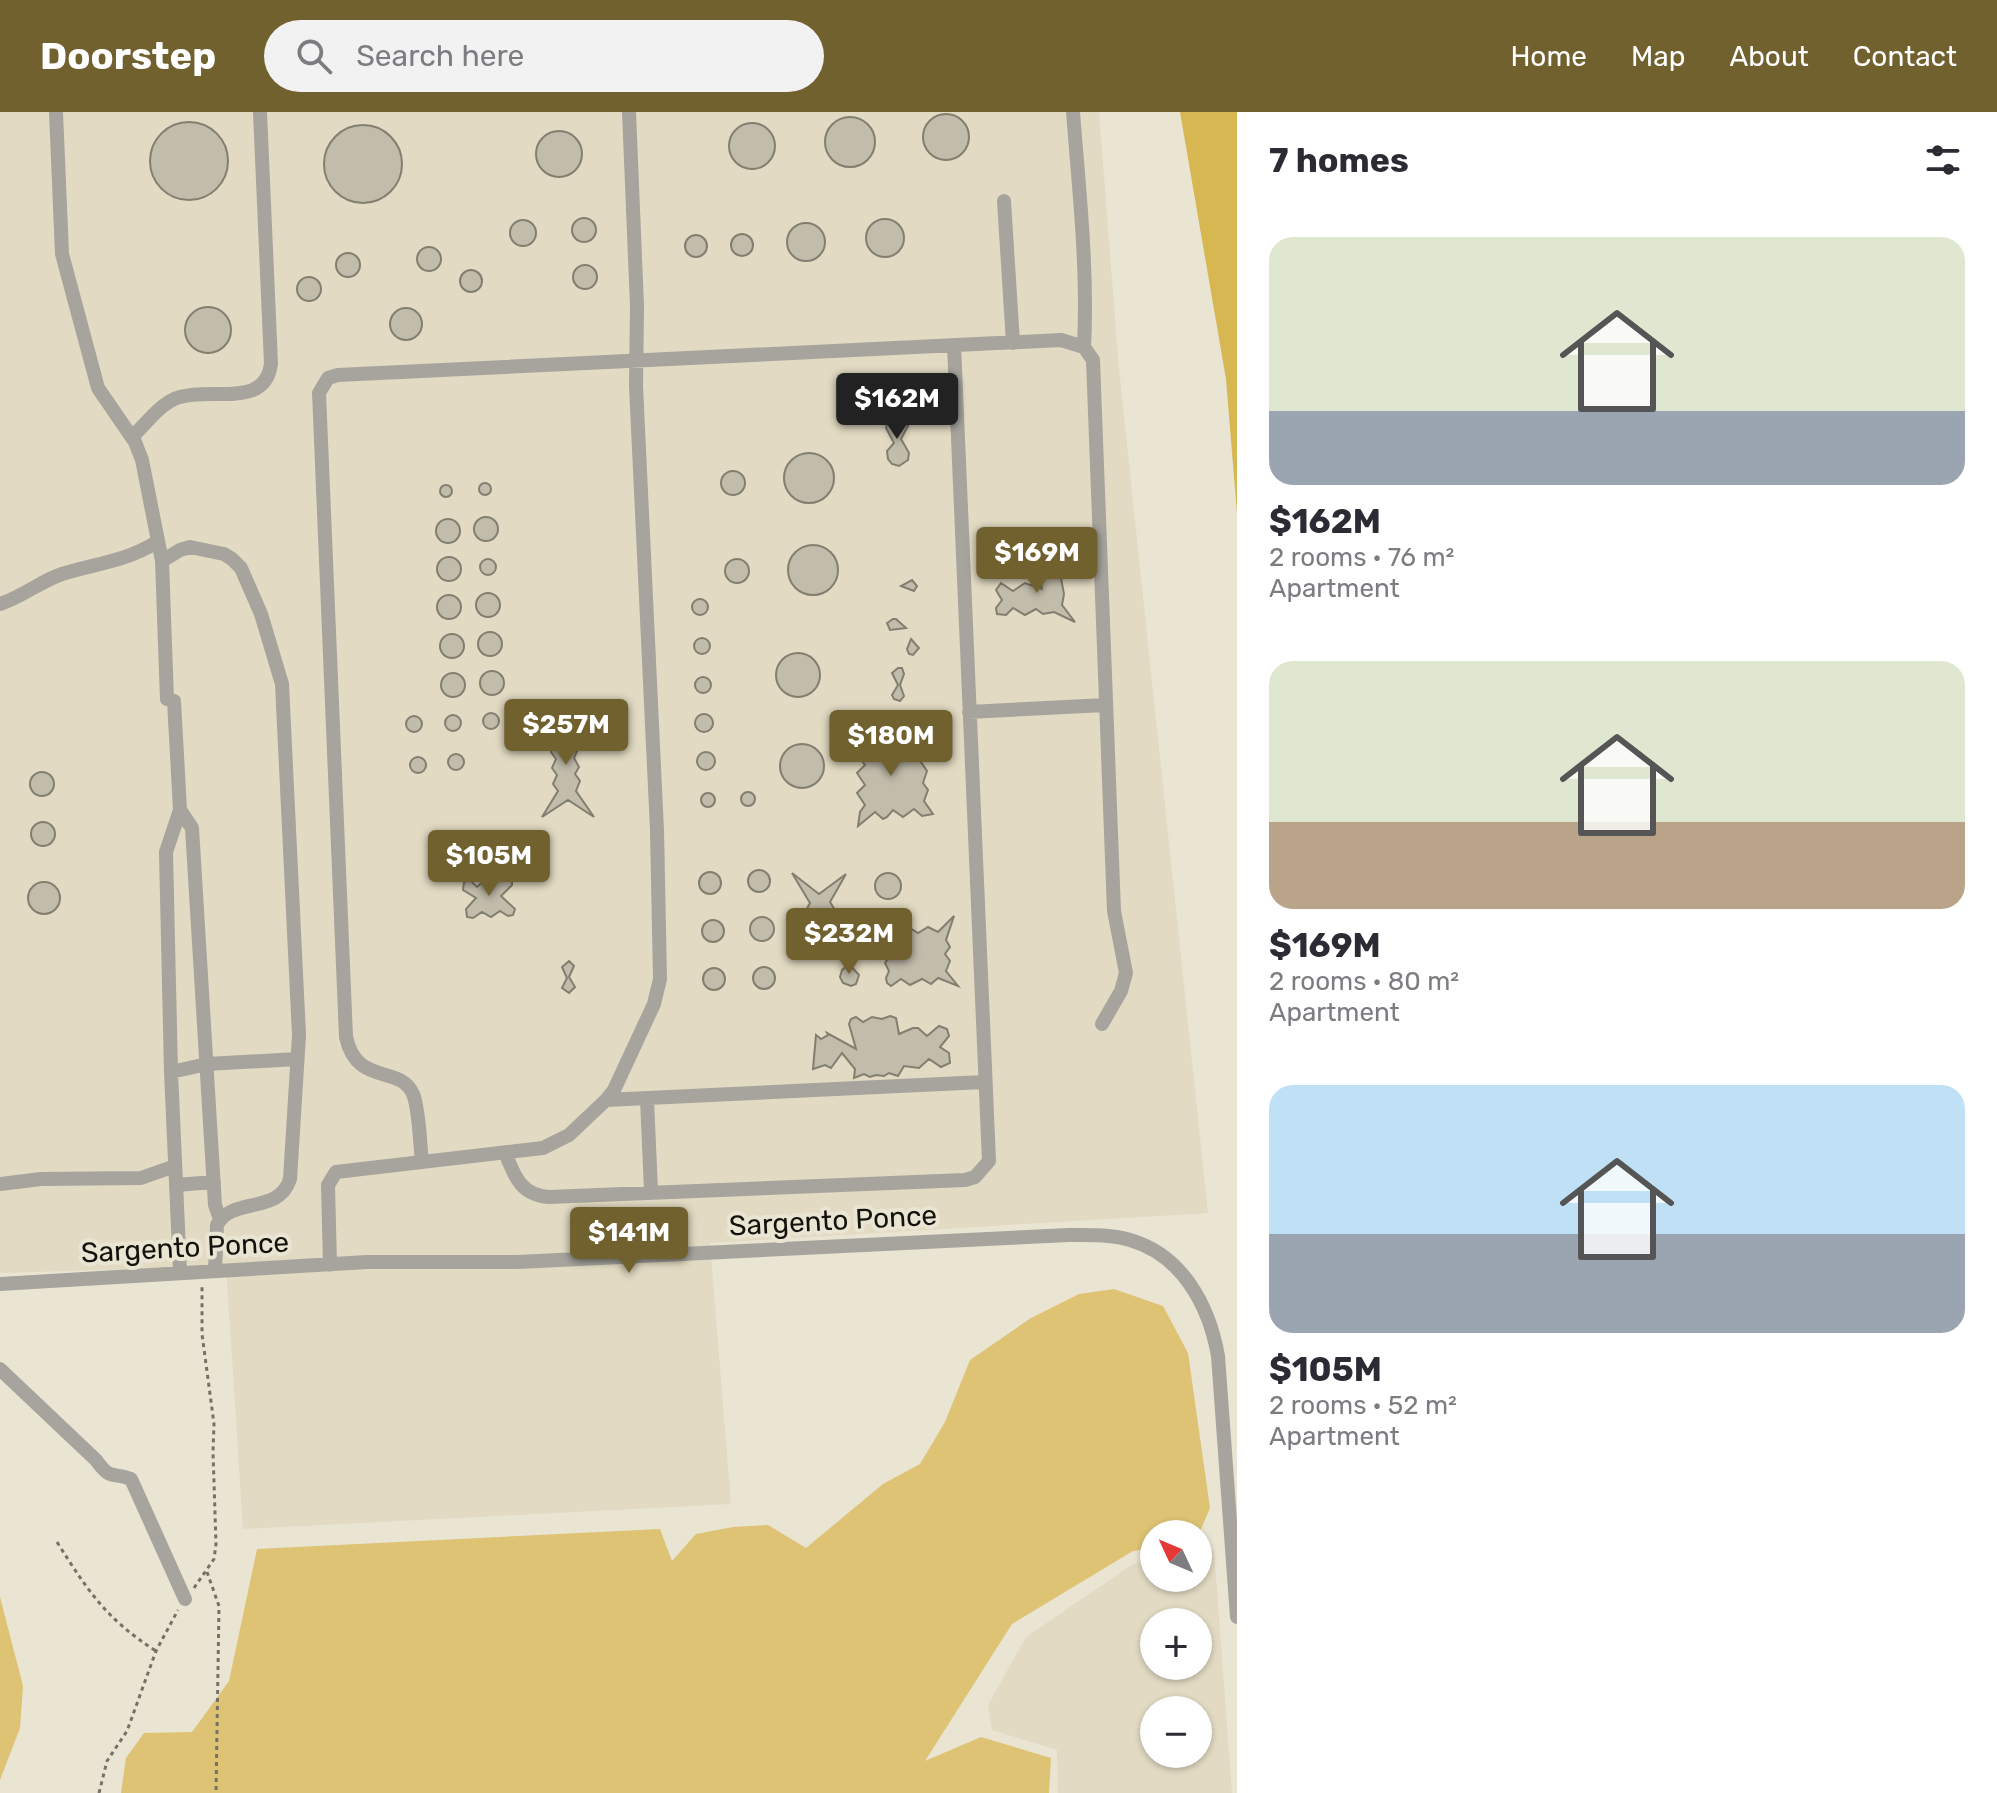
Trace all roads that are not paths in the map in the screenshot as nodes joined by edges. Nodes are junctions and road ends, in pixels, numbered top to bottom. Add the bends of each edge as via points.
1 (56, 112) edge
2 (260, 112) edge
3 (629, 112) edge
4 (1073, 112) edge
5 (1004, 201) dead end
6 (1013, 343) junction
7 (954, 345) junction
8 (1084, 347) junction
9 (637, 361) junction
10 (132, 437) junction
11 (157, 542) junction
12 (162, 561) junction
13 (0, 604) edge
14 (1105, 705) junction
15 (969, 712) junction
16 (180, 810) junction
17 (1102, 1024) dead end
18 (297, 1059) junction
19 (207, 1064) junction
20 (171, 1072) junction
21 (984, 1082) junction
22 (647, 1099) junction
23 (606, 1100) junction
24 (505, 1152) junction
25 (422, 1162) junction
26 (175, 1166) junction
27 (214, 1182) junction
28 (0, 1184) edge
29 (176, 1185) junction
30 (651, 1191) junction
31 (220, 1219) junction
32 (330, 1265) junction
33 (208, 1271) junction
34 (180, 1272) junction
35 (0, 1284) edge
36 (0, 1369) edge
37 (185, 1599) road end
38 (1237, 1617) edge

1 - 10 street via 62,254 98,388
2 - 10 street via 269,377 251,391 182,396 167,403
3 - 9 street
4 - 8 street
5 - 6 street
6 - 7 street
6 - 8 street via 1061,340
7 - 9 street
7 - 15 street
8 - 14 street via 1093,360
9 - 23 street via 660,979 654,1004
9 - 25 street via 338,375 321,387 346,1037 357,1062 399,1080 414,1094
10 - 11 street via 142,460
11 - 12 street
11 - 13 street via 109,564 62,574
12 - 16 street via 167,699 174,701
12 - 18 street via 190,547 232,559 241,568 271,643 284,703
14 - 15 street
14 - 17 street via 1114,911 1126,973
15 - 21 street
16 - 19 street via 192,828
16 - 20 street via 166,852
18 - 19 street
18 - 31 street via 287,1189 272,1201
19 - 20 street
19 - 27 street
20 - 26 street
21 - 22 street
21 - 30 street via 989,1161 975,1177
22 - 23 street
22 - 30 street
23 - 24 street via 555,1144
24 - 25 street
24 - 30 street via 520,1185 538,1196
25 - 32 street via 336,1172 328,1185
26 - 28 street via 141,1178
26 - 29 street
27 - 29 street
27 - 31 street
29 - 34 street
31 - 33 street
32 - 33 street, Sargento Ponce
32 - 38 street, Sargento Ponce via 518,1262 1107,1235 1149,1247 1183,1274 1208,1315 1218,1356
33 - 34 street, Sargento Ponce
34 - 35 street, Sargento Ponce
36 - 37 street via 105,1472 131,1479

